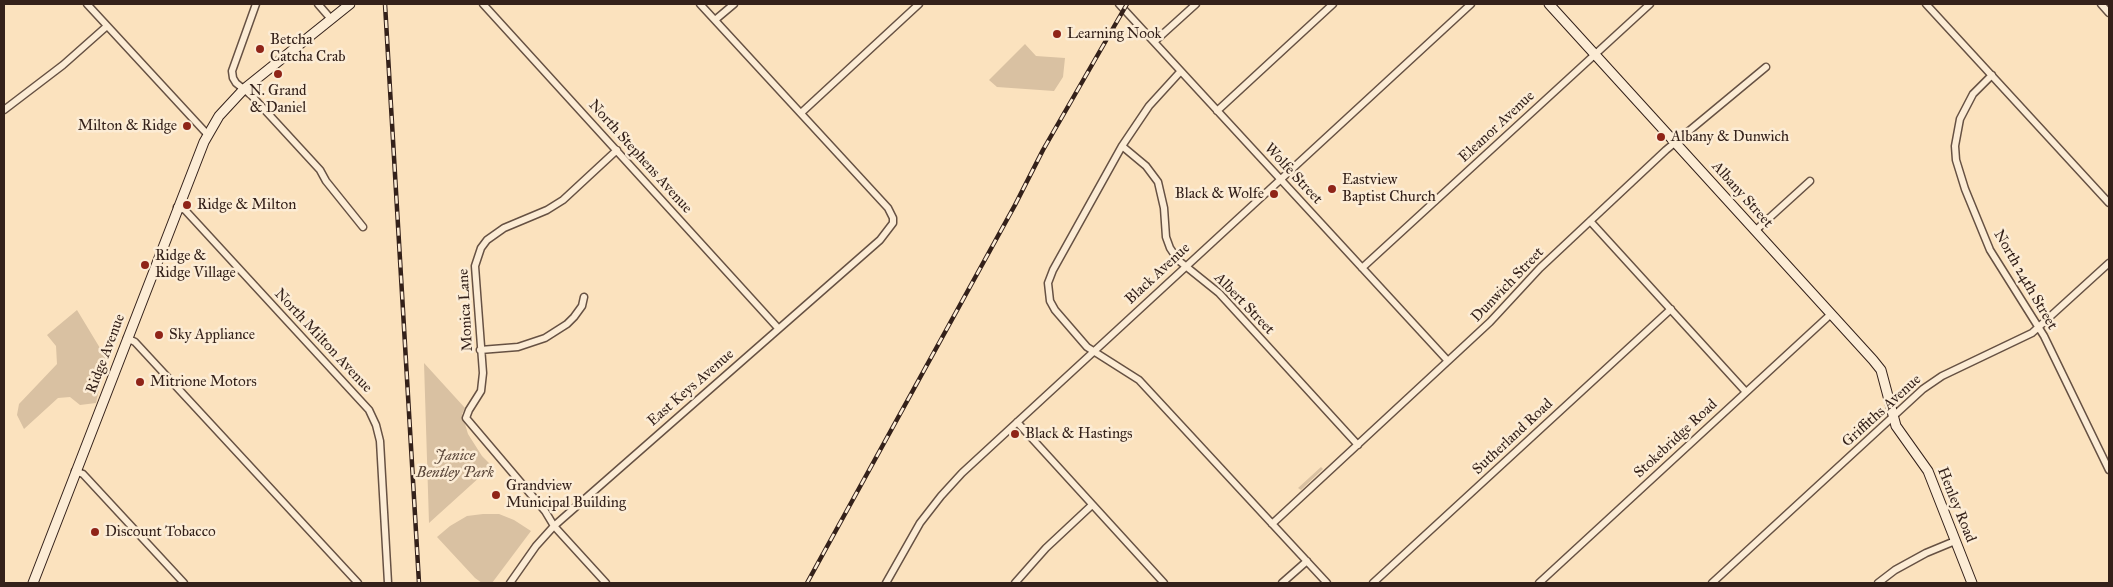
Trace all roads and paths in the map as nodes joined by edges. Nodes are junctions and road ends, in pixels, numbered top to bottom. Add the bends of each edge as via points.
1 (87, 4) edge
2 (256, 4) edge
3 (318, 4) edge
4 (350, 4) edge
5 (482, 4) edge
6 (700, 4) edge
7 (734, 4) edge
8 (919, 4) edge
9 (1119, 4) edge
10 (1196, 4) edge
11 (1333, 4) edge
12 (1471, 4) edge
13 (1549, 4) edge
14 (1650, 4) edge
15 (1926, 4) edge
16 (2101, 4) edge
17 (2109, 13) edge
18 (332, 19) junction
19 (715, 20) junction
20 (107, 26) junction
21 (1154, 42) junction
22 (1595, 54) junction
23 (1766, 67) dead end
24 (1180, 72) junction
25 (1992, 75) junction
26 (244, 89) junction
27 (4, 110) edge
28 (1217, 111) junction
29 (801, 113) junction
30 (208, 135) junction
31 (1675, 142) junction
32 (1122, 146) junction
33 (617, 150) junction
34 (1281, 179) junction
35 (1810, 181) dead end
36 (2109, 203) edge
37 (177, 207) junction
38 (1590, 221) junction
39 (363, 227) dead end
40 (1756, 230) junction
41 (2109, 263) edge
42 (1185, 267) junction
43 (1362, 268) junction
44 (584, 297) dead end
45 (1671, 309) junction
46 (1831, 314) junction
47 (2039, 327) junction
48 (778, 328) junction
49 (127, 338) junction
50 (480, 350) junction
51 (1094, 351) junction
52 (1448, 362) junction
53 (1746, 392) junction
54 (1893, 416) junction
55 (1017, 422) junction
56 (1358, 445) junction
57 (2109, 470) edge
58 (75, 471) junction
59 (1092, 505) junction
60 (1272, 524) junction
61 (554, 526) junction
62 (1955, 541) junction
63 (1307, 561) junction
64 (33, 583) edge
65 (184, 583) edge
66 (358, 583) edge
67 (388, 583) edge
68 (510, 583) edge
69 (606, 583) edge
70 (886, 583) edge
71 (1015, 583) edge
72 (1164, 583) edge
73 (1282, 583) edge
74 (1327, 583) edge
75 (1373, 583) edge
76 (1539, 583) edge
77 (1712, 583) edge
78 (1878, 583) edge
79 (1972, 583) edge

1 - 20 street
2 - 26 street via 232,71 234,81
3 - 18 street
4 - 18 street, Ridge Avenue
5 - 33 street, North Stephens Avenue
6 - 19 street
7 - 19 street
8 - 29 street
9 - 21 street, Wolfe Street
10 - 21 street
11 - 28 street
12 - 34 street, Black Avenue
13 - 22 street, Albany Street
14 - 22 street, Eleanor Avenue
15 - 25 street
16 - 17 street
18 - 26 street, Ridge Avenue
19 - 29 street
20 - 27 street via 64,65
20 - 30 street
21 - 24 street, Wolfe Street
22 - 31 street, Albany Street
22 - 43 street, Eleanor Avenue
23 - 31 street, Dunwich Street
24 - 28 street, Wolfe Street
24 - 32 street via 1149,106
25 - 36 street
25 - 47 street, North 24th Street via 1973,94 1960,118 1956,160 1990,250
26 - 30 street, Ridge Avenue via 225,108
26 - 39 street via 320,170
28 - 34 street, Wolfe Street
29 - 48 street, East Keys Avenue via 888,208 893,218 886,234
30 - 37 street, Ridge Avenue
31 - 38 street, Dunwich Street
31 - 40 street, Albany Street
32 - 42 street, Albert Street via 1146,166 1158,182 1166,237 1174,255
32 - 51 street via 1048,282 1047,292 1055,310
33 - 48 street, North Stephens Avenue
33 - 50 street, Monica Lane via 563,200 504,228 481,248 475,266
34 - 42 street, Black Avenue
34 - 43 street, Wolfe Street
35 - 40 street
37 - 49 street, Ridge Avenue
37 - 67 street, North Milton Avenue via 184,210 369,410 380,441
38 - 45 street
38 - 52 street, Dunwich Street
40 - 46 street, Albany Street
41 - 47 street, Griffiths Avenue
42 - 51 street, Black Avenue
42 - 56 street, Albert Street via 1219,293
43 - 52 street, Wolfe Street
44 - 50 street via 582,306 571,321 545,338 518,346
45 - 53 street
45 - 75 street, Sutherland Road
46 - 53 street, Stokebridge Road
46 - 54 street, Albany Street via 1881,370
47 - 54 street, Griffiths Avenue via 1932,382
47 - 57 street, North 24th Street
48 - 61 street, East Keys Avenue
49 - 58 street, Ridge Avenue
49 - 66 street via 135,342
50 - 61 street, Monica Lane via 481,391 466,418
51 - 55 street, Black Avenue
51 - 60 street via 1139,380
52 - 56 street, Dunwich Street
53 - 76 street, Stokebridge Road
54 - 62 street, Henley Road via 1898,430 1928,471
54 - 77 street, Griffiths Avenue
55 - 59 street
55 - 70 street, Black Avenue via 941,496 920,523
56 - 60 street, Dunwich Street
58 - 64 street, Ridge Avenue
58 - 65 street via 83,474
59 - 71 street via 1046,548
59 - 72 street
60 - 63 street
61 - 68 street, East Keys Avenue
61 - 69 street
62 - 78 street via 1918,557
62 - 79 street, Henley Road
63 - 73 street
63 - 74 street

